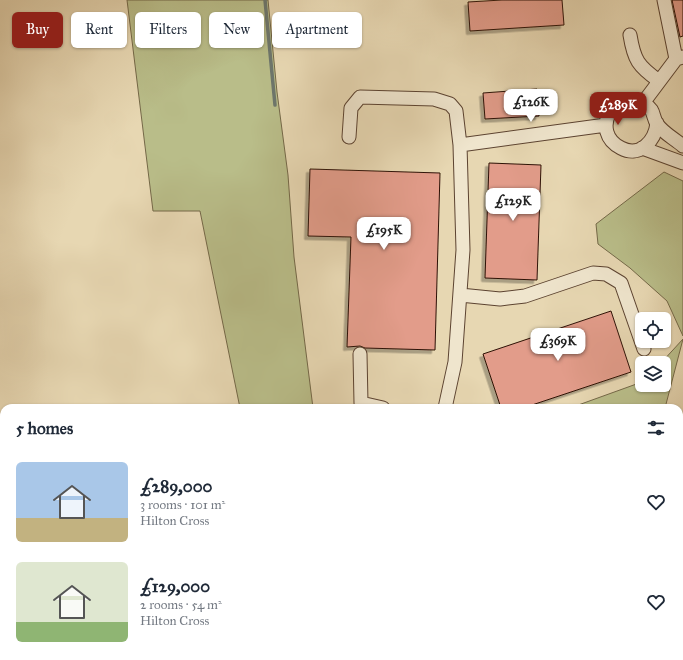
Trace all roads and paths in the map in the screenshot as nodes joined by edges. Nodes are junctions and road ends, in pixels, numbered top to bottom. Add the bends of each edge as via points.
1 (664, 0) edge
2 (630, 35) dead end
3 (679, 58) edge
4 (659, 81) junction
5 (643, 103) junction
6 (657, 123) junction
7 (606, 125) junction
8 (349, 137) dead end
9 (460, 145) junction
10 (683, 146) edge
11 (642, 148) junction
12 (683, 163) edge
13 (460, 295) junction
14 (644, 350) dead end
15 (360, 354) dead end
16 (366, 404) edge
17 (446, 404) edge

1 - 3 street
2 - 4 street via 633,53 644,70
3 - 4 street
4 - 5 street
5 - 6 street via 655,115
5 - 7 street via 630,99 621,101 610,111
6 - 10 street
6 - 11 street via 654,137
7 - 9 street
7 - 11 street via 607,134 615,145 623,149
8 - 9 street via 351,108 360,97 434,99 450,104 456,111
9 - 13 street via 463,250
11 - 12 street
13 - 14 street via 500,299 525,296 593,273 606,274 621,283
13 - 17 street via 455,362
15 - 16 street via 362,403

